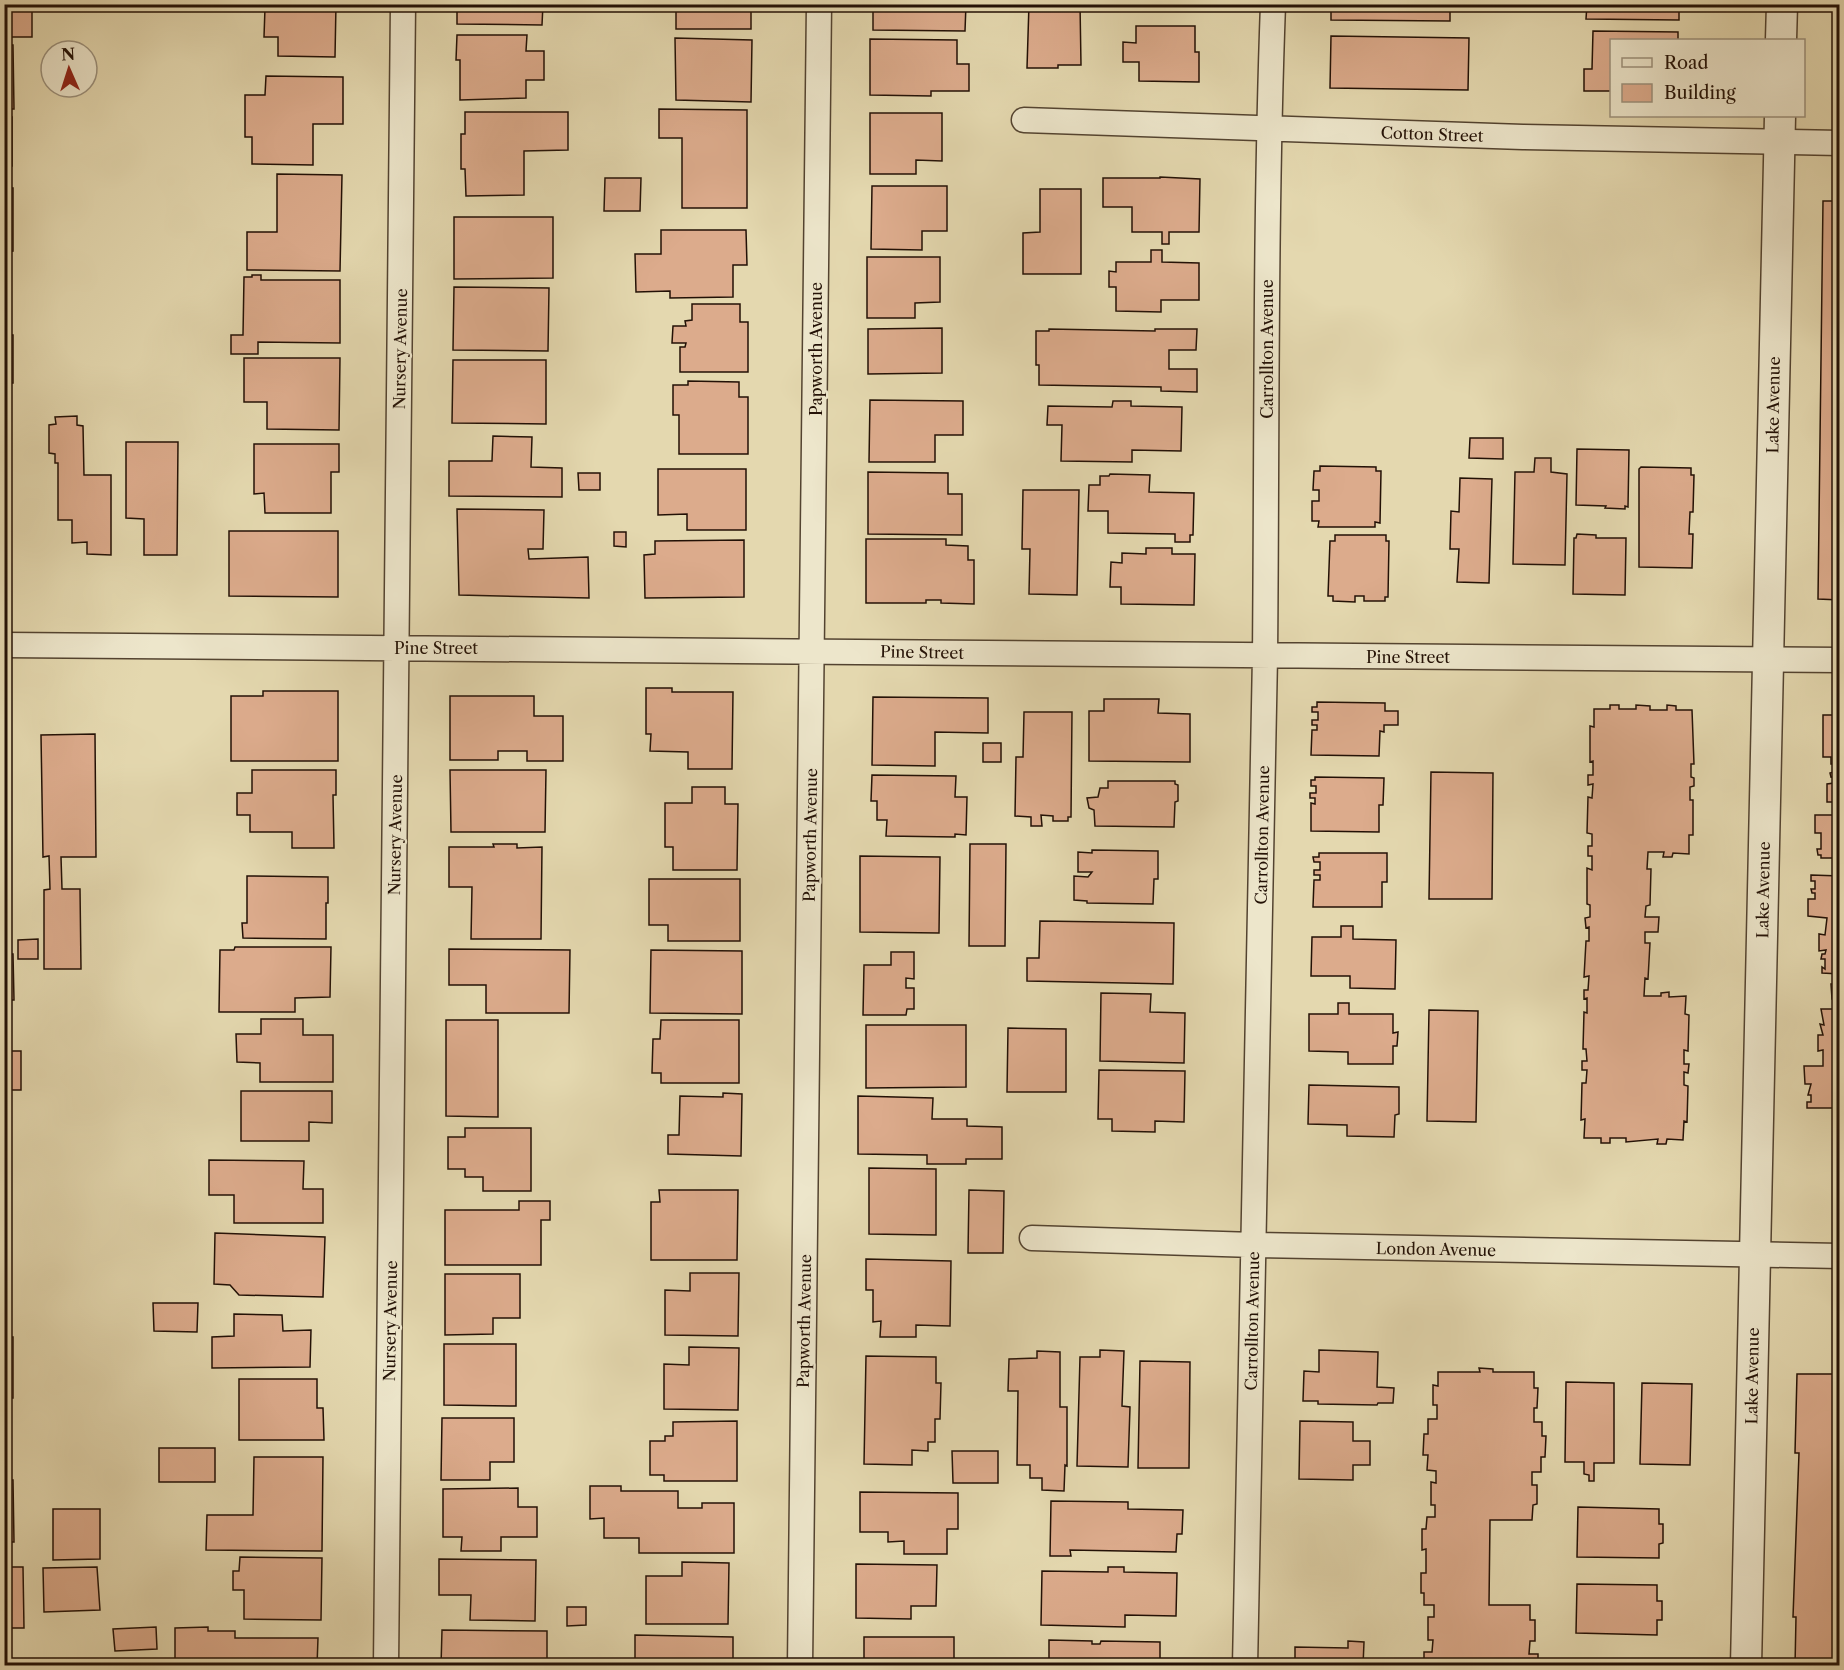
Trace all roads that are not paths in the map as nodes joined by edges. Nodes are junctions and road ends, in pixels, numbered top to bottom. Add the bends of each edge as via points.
1 (403, 4) edge
2 (819, 4) edge
3 (1273, 4) edge
4 (1782, 4) edge
5 (1781, 39) edge
6 (1024, 120) dead end
7 (1269, 127) junction
8 (1779, 129) edge
9 (1839, 143) edge
10 (4, 645) edge
11 (397, 648) junction
12 (813, 651) junction
13 (1265, 656) junction
14 (1768, 659) junction
15 (1839, 660) edge
16 (1032, 1238) dead end
17 (1254, 1245) junction
18 (1754, 1256) junction
19 (1839, 1257) edge
20 (386, 1665) edge
21 (800, 1665) edge
22 (1245, 1665) edge
23 (1746, 1665) edge

1 - 11 street, Nursery Avenue
2 - 12 street, Papworth Avenue
3 - 7 street, Carrollton Avenue
4 - 5 street
6 - 7 street, Cotton Street
7 - 8 street, Cotton Street via 1523,137
7 - 13 street, Carrollton Avenue
8 - 9 street, Cotton Street
8 - 14 street, Lake Avenue
10 - 11 street, Pine Street
11 - 12 street, Pine Street
11 - 20 street, Nursery Avenue
12 - 13 street, Pine Street
12 - 21 street, Papworth Avenue
13 - 14 street, Pine Street
13 - 17 street, Carrollton Avenue
14 - 15 street, Pine Street
14 - 18 street, Lake Avenue
16 - 17 street, London Avenue
17 - 18 street, London Avenue
17 - 22 street, Carrollton Avenue
18 - 19 street, London Avenue
18 - 23 street, Lake Avenue

